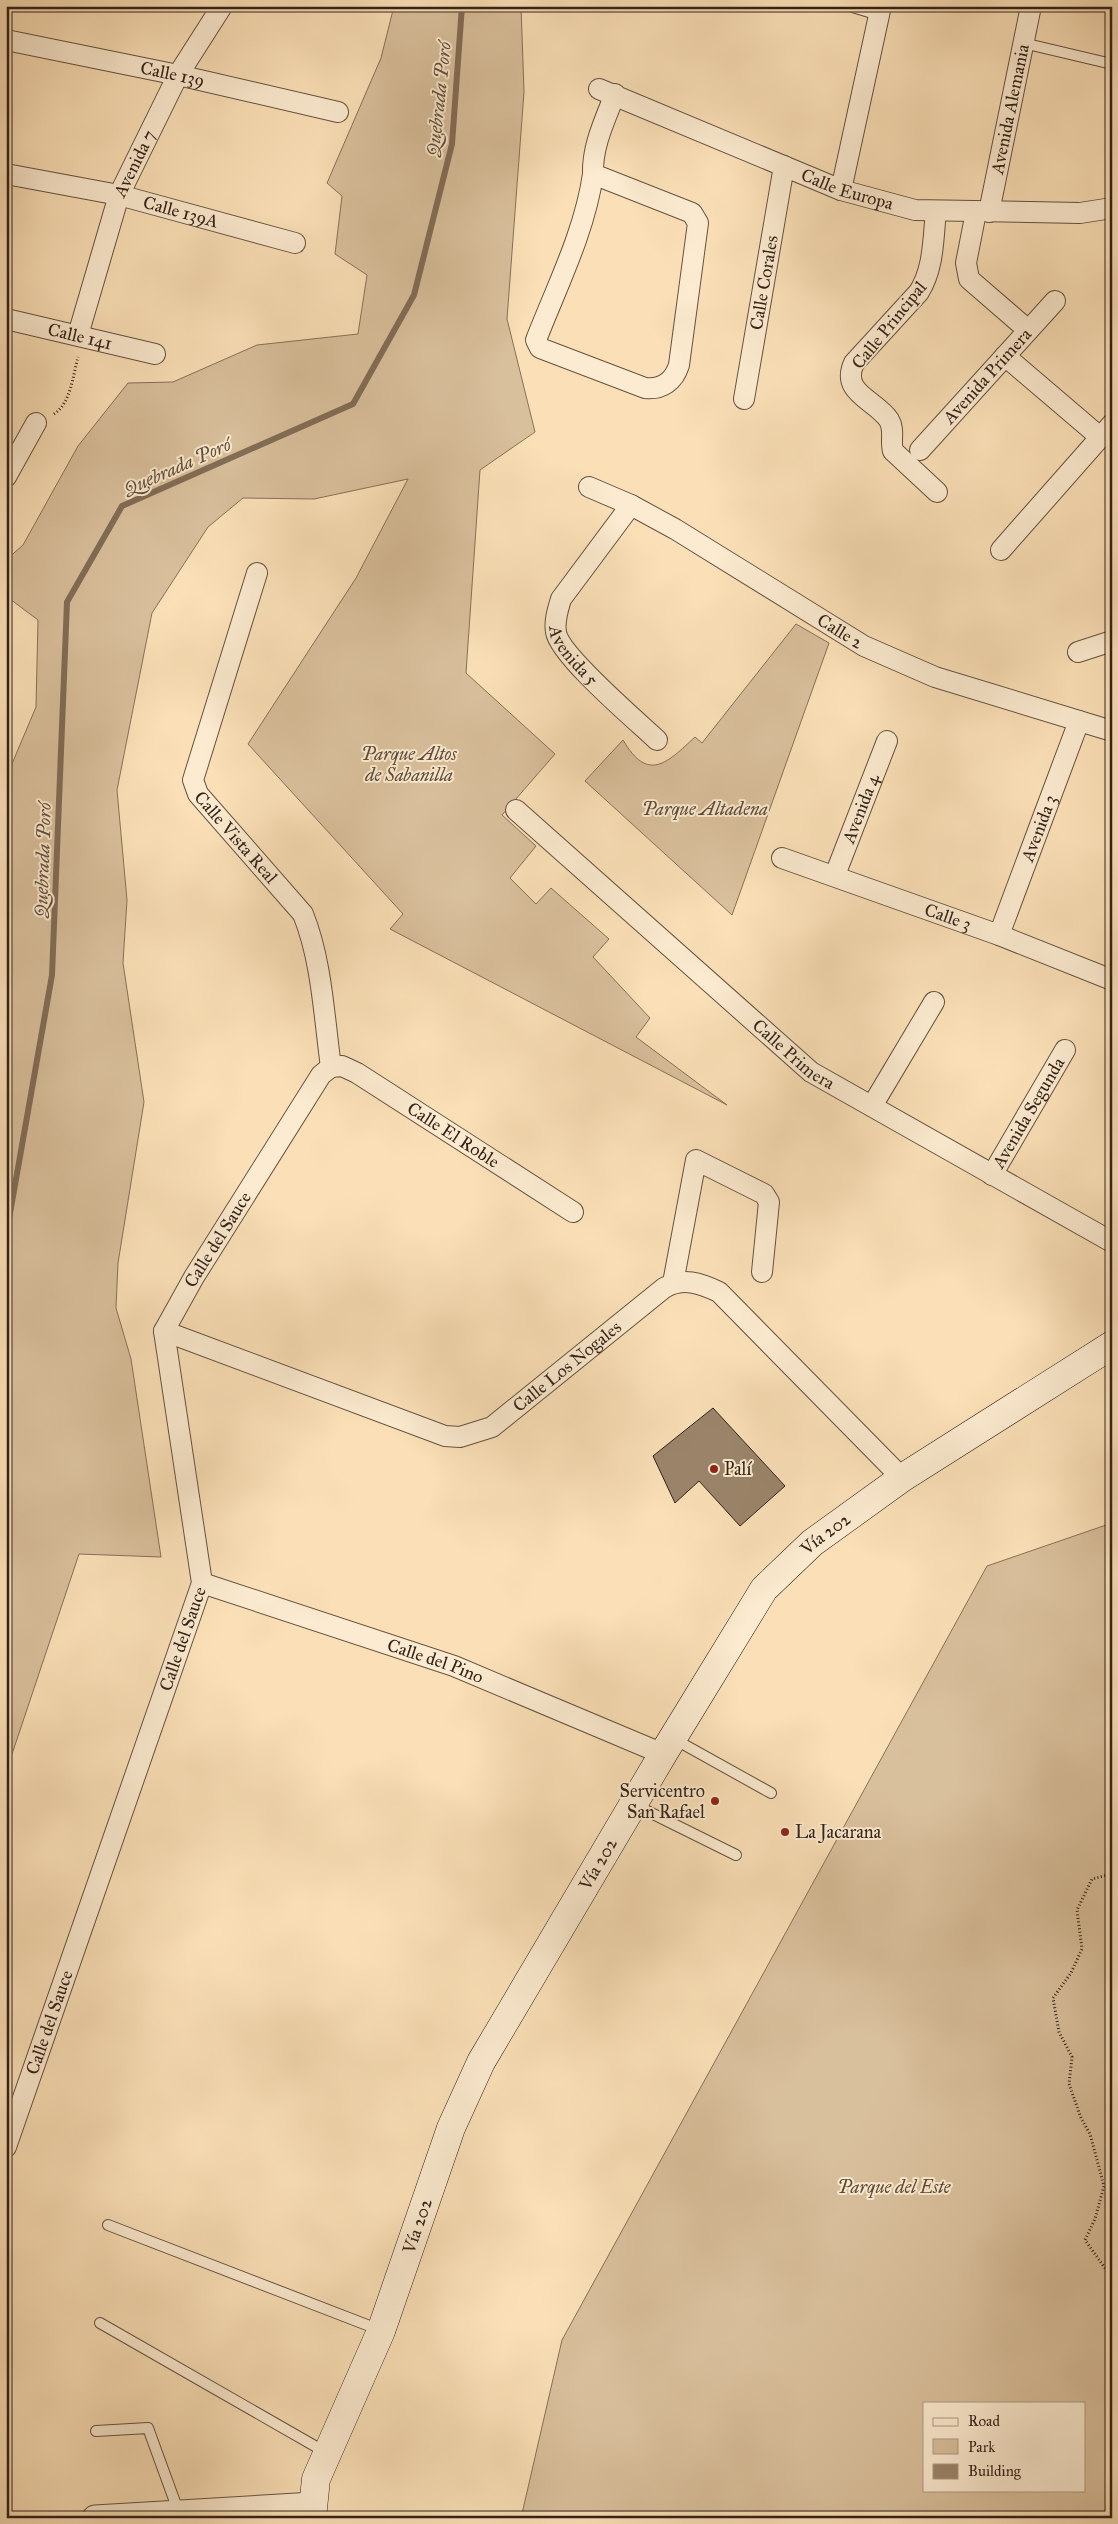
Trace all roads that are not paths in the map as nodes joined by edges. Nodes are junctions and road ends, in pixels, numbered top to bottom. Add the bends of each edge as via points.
1 (222, 6) edge
2 (849, 6) edge
3 (1031, 6) edge
4 (880, 11) edge
5 (6, 40) edge
6 (1023, 43) junction
7 (1112, 64) edge
8 (178, 74) junction
9 (338, 112) dead end
10 (784, 166) junction
11 (6, 174) edge
12 (593, 174) junction
13 (841, 190) junction
14 (119, 195) junction
15 (1112, 208) edge
16 (936, 211) junction
17 (982, 212) junction
18 (295, 243) dead end
19 (1055, 301) dead end
20 (6, 319) edge
21 (1028, 330) junction
22 (81, 336) junction
23 (155, 354) dead end
24 (1005, 356) junction
25 (744, 399) dead end
26 (36, 423) road end
27 (1106, 430) edge
28 (920, 450) dead end
29 (6, 477) edge
30 (589, 487) dead end
31 (937, 492) dead end
32 (631, 505) junction
33 (1001, 550) dead end
34 (258, 573) dead end
35 (1112, 641) edge
36 (1078, 652) dead end
37 (1079, 721) junction
38 (1112, 731) edge
39 (657, 740) dead end
40 (887, 741) dead end
41 (516, 810) dead end
42 (782, 858) dead end
43 (835, 876) junction
44 (998, 935) junction
45 (1112, 980) edge
46 (934, 1002) dead end
47 (1065, 1050) dead end
48 (331, 1067) junction
49 (872, 1106) junction
50 (992, 1175) junction
51 (573, 1212) dead end
52 (1110, 1238) edge
53 (762, 1272) dead end
54 (673, 1283) junction
55 (164, 1331) junction
56 (1112, 1345) edge
57 (902, 1478) junction
58 (202, 1583) junction
59 (668, 1746) junction
60 (771, 1793) dead end
61 (635, 1804) junction
62 (736, 1855) dead end
63 (6, 2147) edge
64 (108, 2225) dead end
65 (100, 2323) dead end
66 (381, 2331) junction
67 (96, 2432) dead end
68 (328, 2453) junction
69 (312, 2511) edge
70 (179, 2514) junction
71 (95, 2518) edge

1 - 8 street, Avenida 7
2 - 4 lane
3 - 6 street, Avenida Alemania
4 - 13 street
5 - 8 street, Calle 139
6 - 7 lane
6 - 17 street, Avenida Alemania
8 - 9 street, Calle 139
8 - 14 street, Avenida 7
10 - 12 street, Calle Europa via 607,91
10 - 13 street, Calle Europa
10 - 25 street, Calle Corales
11 - 14 street, Calle 139A
12 - 12 street via 583,220 537,344 540,348 644,388 662,386 675,376 679,365 698,223 692,213
13 - 16 street, Calle Europa via 915,210
14 - 18 street, Calle 139A
14 - 22 street, Avenida 7
15 - 17 street, Calle Europa via 1080,213
16 - 17 street, Calle Europa
16 - 31 street, Calle Principal via 930,270 925,281 919,292 854,363 850,378 852,387 888,418 892,426 893,451
17 - 21 street via 966,263 969,279
19 - 21 street, Avenida Primera
20 - 22 street, Calle 141
21 - 24 street, Avenida Primera
22 - 23 street, Calle 141
24 - 27 street
24 - 28 street, Avenida Primera
26 - 29 street
27 - 33 street
30 - 32 street, Calle 2
32 - 37 street, Calle 2 via 864,646 935,678
32 - 39 street, Avenida 5 via 561,599 556,614 556,634 567,654
34 - 48 street, Calle Vista Real via 193,780 198,794 304,914 316,961
35 - 36 street
37 - 38 street, Calle 2
37 - 44 street, Avenida 3
40 - 43 street, Avenida 4
41 - 49 street, Calle Primera via 811,1072
42 - 43 street, Calle 3
43 - 44 street, Calle 3
44 - 45 street, Calle 3
46 - 49 street
47 - 50 street, Avenida Segunda
48 - 51 street, Calle El Roble via 342,1066 357,1073
48 - 55 street, Calle del Sauce via 321,1075 194,1277
49 - 50 street, Calle Primera
50 - 52 street, Calle Primera
53 - 54 street via 769,1202 764,1194 696,1160
54 - 55 street, Calle Los Nogales via 492,1427 460,1437 445,1436
54 - 57 street via 689,1281 719,1292
55 - 58 street, Calle del Sauce
56 - 57 main road, Vía 202
57 - 59 main road, Vía 202 via 812,1543 764,1589
58 - 59 street, Calle del Pino via 454,1666
58 - 63 street, Calle del Sauce
59 - 60 lane
59 - 61 main road, Vía 202
61 - 62 lane
61 - 66 main road, Vía 202 via 481,2062 451,2128
64 - 66 lane
65 - 68 lane
66 - 68 main road, Vía 202
67 - 70 lane via 148,2428
68 - 69 main road, Vía 202 via 316,2479
69 - 70 street
70 - 71 street

